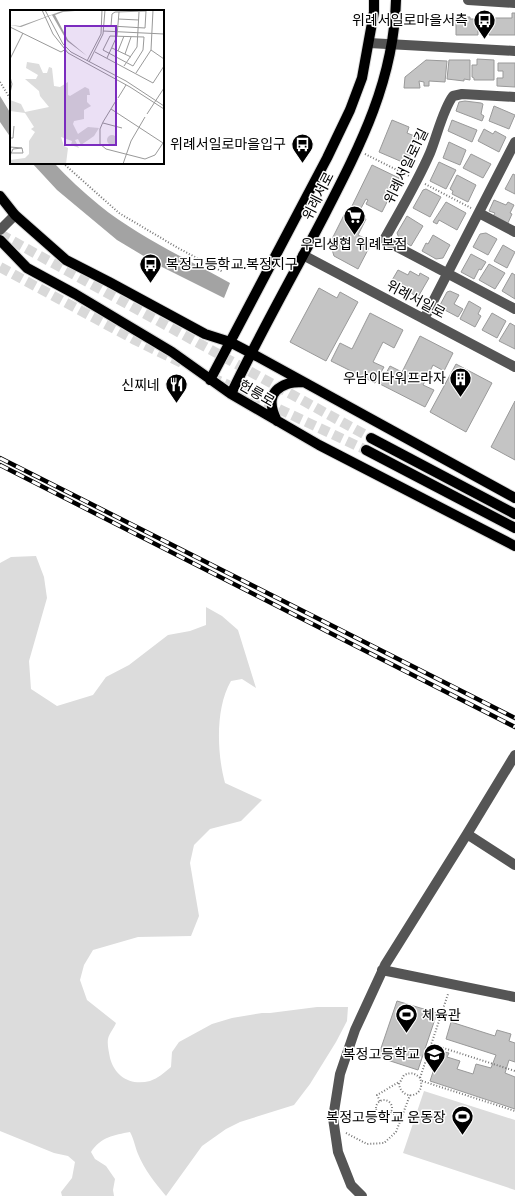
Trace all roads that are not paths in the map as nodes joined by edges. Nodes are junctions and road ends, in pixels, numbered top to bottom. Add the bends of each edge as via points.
1 (374, 0) edge
2 (396, 0) edge
3 (468, 0) edge
4 (515, 3) edge
5 (369, 43) junction
6 (392, 45) junction
7 (515, 50) edge
8 (515, 97) edge
9 (515, 142) edge
10 (0, 196) edge
11 (479, 213) junction
12 (15, 215) junction
13 (0, 230) edge
14 (515, 232) edge
15 (0, 240) edge
16 (303, 256) junction
17 (447, 273) junction
18 (515, 309) edge
19 (424, 319) junction
20 (230, 342) junction
21 (251, 353) junction
22 (515, 367) edge
23 (210, 380) junction
24 (304, 382) junction
25 (231, 394) junction
26 (277, 421) junction
27 (371, 438) tunnel mouth
28 (366, 450) tunnel mouth
29 (515, 498) edge
30 (515, 514) edge
31 (515, 528) edge
32 (515, 546) edge
33 (515, 755) edge
34 (467, 834) junction
35 (515, 865) edge
36 (382, 970) junction
37 (515, 997) edge
38 (362, 1196) edge

1 - 5 main road, 위례서로
2 - 6 main road, 위례서로
3 - 4 street
5 - 6 street
5 - 20 main road, 위례서로 via 362,78 350,110
6 - 7 street
6 - 16 main road, 위례서로 via 374,112 358,150
8 - 17 street, 위례서일로1길 via 462,94 453,96 448,102 433,147 418,180 384,240
9 - 11 street
10 - 12 main road
11 - 14 street
11 - 17 street
12 - 13 street
12 - 20 main road via 66,260 205,334
15 - 23 main road, 헌릉로 via 27,268 140,332
16 - 19 street, 위례서일로
16 - 21 main road, 위례서로
17 - 18 street, 위례서일로1길
17 - 19 street
19 - 22 street, 위례서일로
20 - 21 main road
20 - 23 main road, 위례서로
21 - 24 main road
21 - 25 main road, 위례서로
23 - 25 main road, 헌릉로
24 - 26 main road via 288,383 274,392 272,411
24 - 29 main road
25 - 26 main road, 헌릉로
26 - 32 main road, 헌릉로
27 - 30 main road
28 - 31 main road
33 - 34 street
34 - 35 street
34 - 36 street
36 - 37 street
36 - 38 street via 355,1030 340,1074 334,1121 338,1152 351,1185

